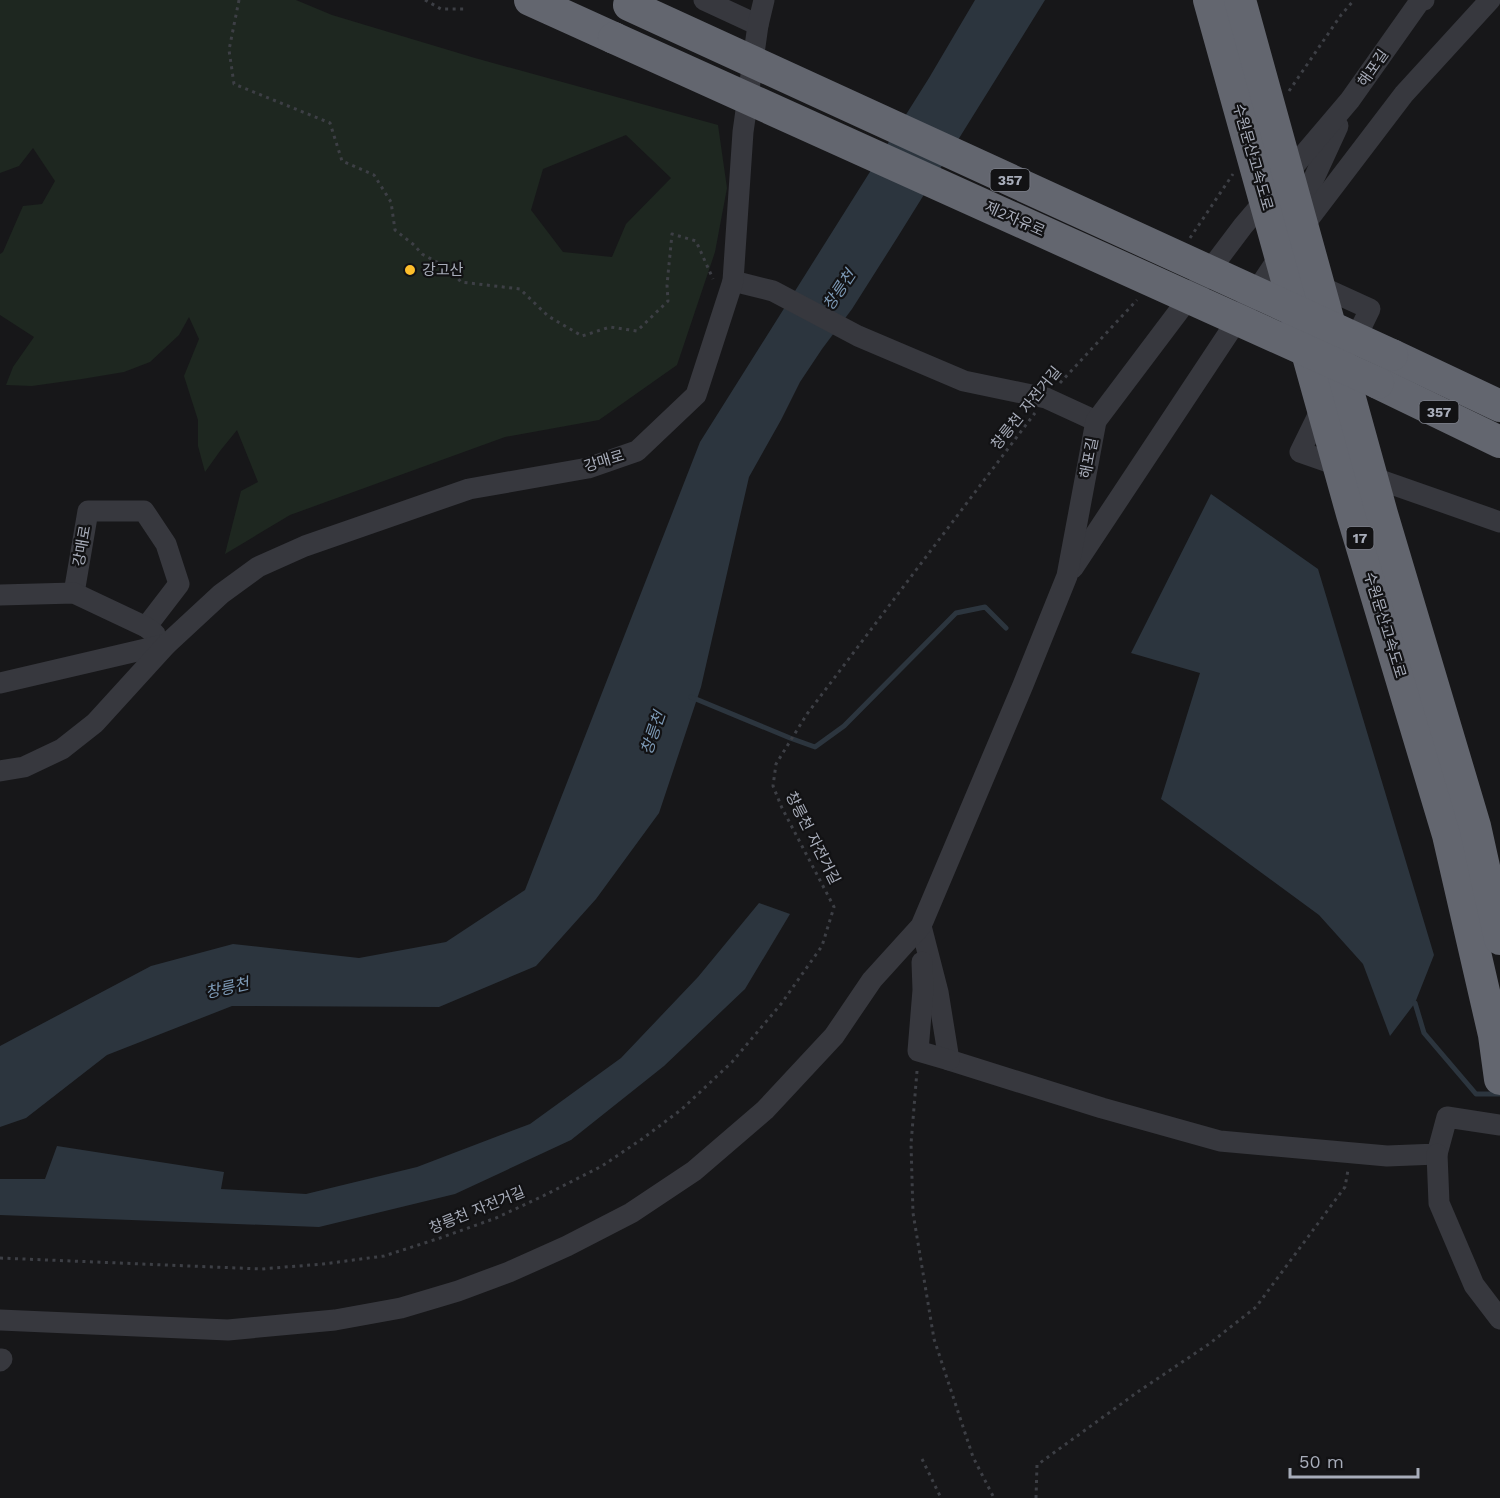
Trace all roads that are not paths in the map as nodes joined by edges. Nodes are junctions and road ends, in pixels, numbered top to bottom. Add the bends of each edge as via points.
1 (530, 0) edge
2 (704, 0) edge
3 (764, 0) edge
4 (1209, 0) edge
5 (1240, 0) edge
6 (1424, 0) edge
7 (1490, 0) edge
8 (623, 3) edge
9 (758, 25) junction
10 (1350, 100) junction
11 (1273, 266) junction
12 (723, 280) junction
13 (1500, 406) edge
14 (1096, 421) junction
15 (1500, 442) edge
16 (1500, 522) edge
17 (1067, 576) junction
18 (74, 593) junction
19 (0, 595) edge
20 (146, 627) junction
21 (167, 644) junction
22 (0, 683) edge
23 (0, 771) edge
24 (921, 926) junction
25 (1500, 939) edge
26 (949, 1060) junction
27 (1500, 1079) edge
28 (1500, 1125) edge
29 (1437, 1154) junction
30 (1500, 1319) edge
31 (0, 1320) edge

1 - 15 highway, 제2자유로 / 357, bridge via 1378,383
2 - 9 street
3 - 9 street, 강매로
4 - 27 highway, 수원문산고속도로 / 17, bridge via 1356,525 1448,835 1494,1035
5 - 25 highway, 수원문산고속도로 / 17, bridge via 1382,514 1475,826
6 - 10 street, 해포길
7 - 11 street via 1404,94
8 - 13 highway, 357, bridge
9 - 12 street, 강매로
10 - 11 street
10 - 14 street, 해포길 via 1243,226
11 - 16 street via 1370,309 1300,452
11 - 17 street
12 - 14 street via 773,291 858,336 964,381 1046,398
12 - 21 street, 강매로 via 696,395 637,451 588,468 469,489 305,546 258,567 221,594
14 - 17 street, 해포길
17 - 24 street, 해포길
18 - 19 street
18 - 20 street
18 - 20 street, 강매로 via 88,511 144,511 166,544 179,584
20 - 21 street
21 - 22 street, 강매로
21 - 23 street, 강매로 via 95,723 62,749 24,767
24 - 26 street via 938,992
24 - 26 street via 923,990 918,1051
24 - 31 street via 872,980 834,1036 765,1110 694,1171 631,1213 509,1272 401,1308 323,1321 228,1330
26 - 29 street via 1220,1141 1351,1154
28 - 29 street via 1447,1117
29 - 30 street via 1439,1203 1474,1286

